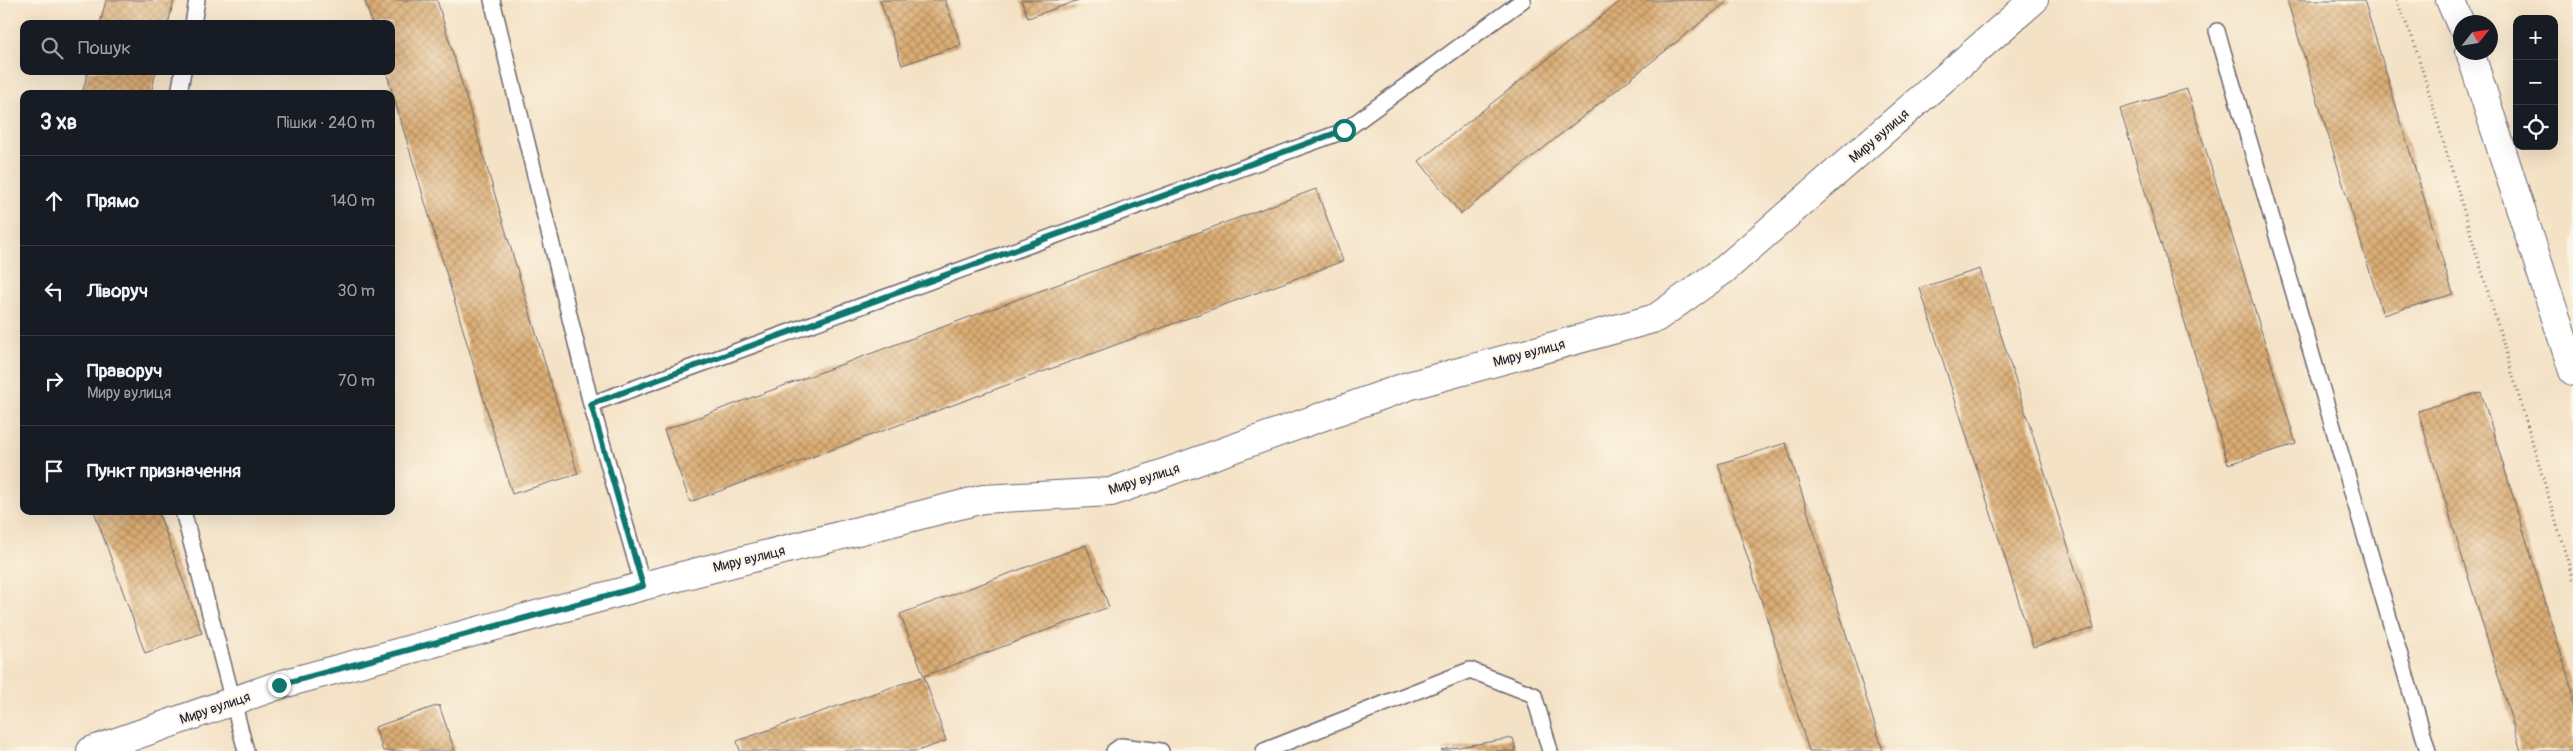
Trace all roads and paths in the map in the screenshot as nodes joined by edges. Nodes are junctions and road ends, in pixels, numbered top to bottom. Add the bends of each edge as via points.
1 (198, 0) edge
2 (492, 0) edge
3 (1523, 0) edge
4 (2034, 0) edge
5 (2396, 0) edge
6 (2450, 0) edge
7 (2457, 15) edge
8 (194, 20) edge
9 (2217, 31) dead end
10 (2473, 60) edge
11 (183, 75) edge
12 (180, 90) edge
13 (2573, 371) edge
14 (591, 404) junction
15 (184, 515) edge
16 (2573, 579) edge
17 (643, 586) junction
18 (234, 701) junction
19 (91, 751) edge
20 (246, 751) edge
21 (1114, 751) edge
22 (1161, 751) edge
23 (1264, 751) edge
24 (1550, 751) edge
25 (2428, 751) edge

1 - 8 lane
2 - 14 lane
3 - 14 lane via 1344,130
4 - 17 street, Миру вулиця via 1725,269 1656,318 1408,386 1111,492 983,500
5 - 16 path via 2413,39
6 - 7 street
9 - 25 lane
10 - 13 street
11 - 12 lane
14 - 17 lane
15 - 18 lane
17 - 18 street, Миру вулиця via 279,685
18 - 19 street, Миру вулиця
18 - 20 lane
21 - 22 lane via 1121,746
23 - 24 lane via 1470,670 1534,695

